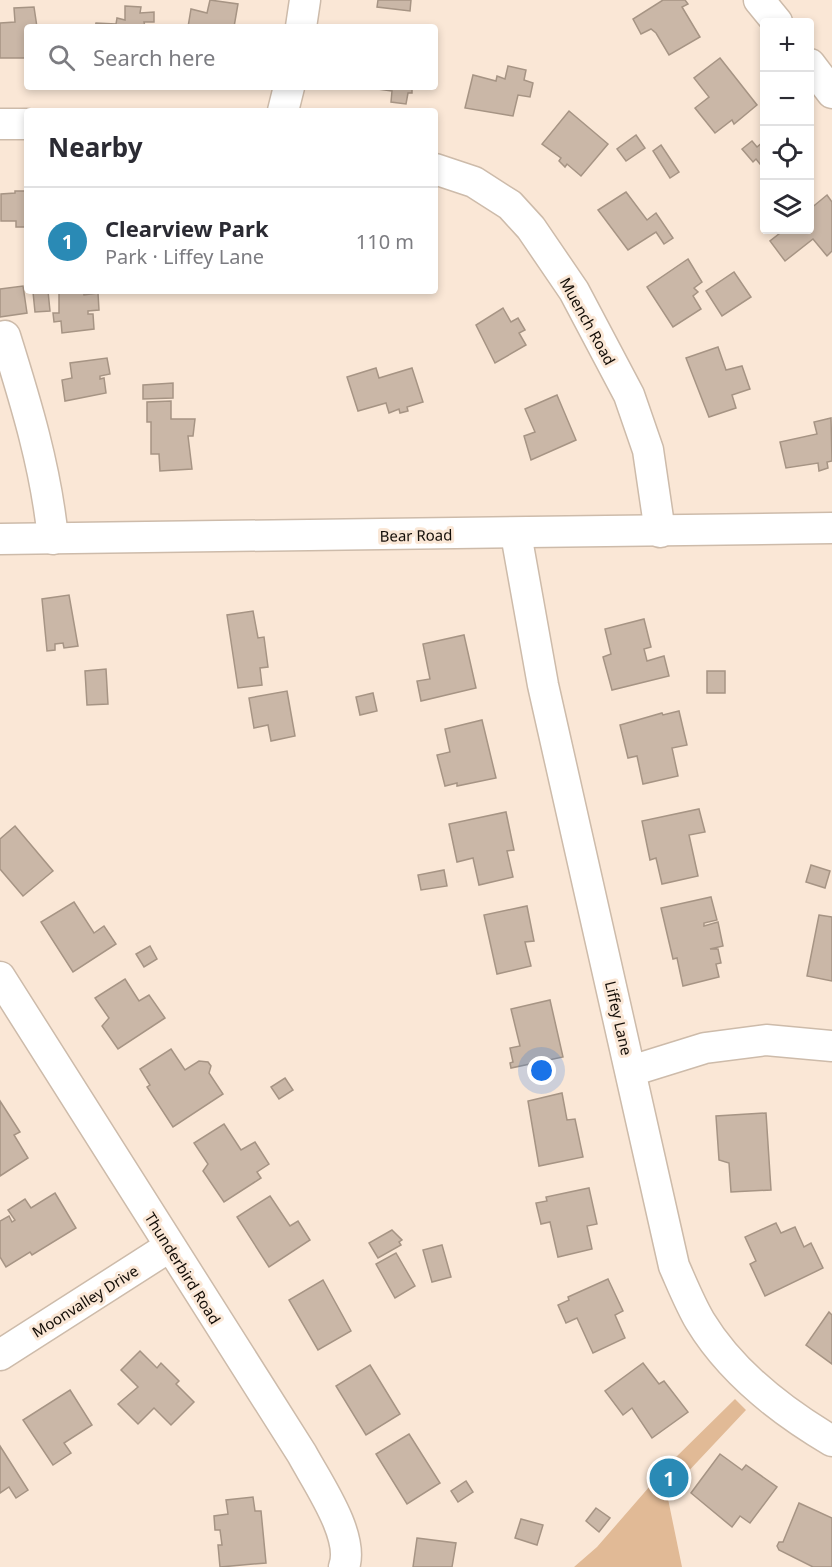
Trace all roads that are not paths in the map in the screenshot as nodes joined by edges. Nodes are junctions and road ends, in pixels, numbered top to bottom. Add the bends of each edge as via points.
1 (305, 0) edge
2 (759, 0) edge
3 (774, 18) edge
4 (301, 24) edge
5 (814, 69) edge
6 (288, 90) edge
7 (832, 93) edge
8 (284, 108) edge
9 (24, 123) edge
10 (0, 124) edge
11 (438, 170) edge
12 (5, 336) dead end
13 (832, 528) edge
14 (660, 532) junction
15 (516, 534) junction
16 (0, 539) edge
17 (53, 539) junction
18 (0, 977) edge
19 (832, 1046) edge
20 (631, 1071) junction
21 (169, 1247) junction
22 (0, 1354) edge
23 (832, 1441) edge
24 (344, 1567) edge

1 - 4 street
2 - 3 street
5 - 7 street
6 - 8 street
9 - 10 street
11 - 14 street, Muench Road via 474,182 510,205 531,228 574,291 629,395 648,450
12 - 17 street via 36,436 49,492
13 - 14 street, Bear Road
14 - 15 street, Bear Road
15 - 17 street, Bear Road
15 - 20 street, Liffey Lane via 543,685
16 - 17 street, Bear Road
18 - 21 street, Thunderbird Road
19 - 20 street via 756,1041 705,1048
20 - 23 street, Liffey Lane via 674,1266 700,1321 733,1366 797,1421
21 - 22 street, Moonvalley Drive
21 - 24 street, Thunderbird Road via 307,1464 342,1529 348,1558

